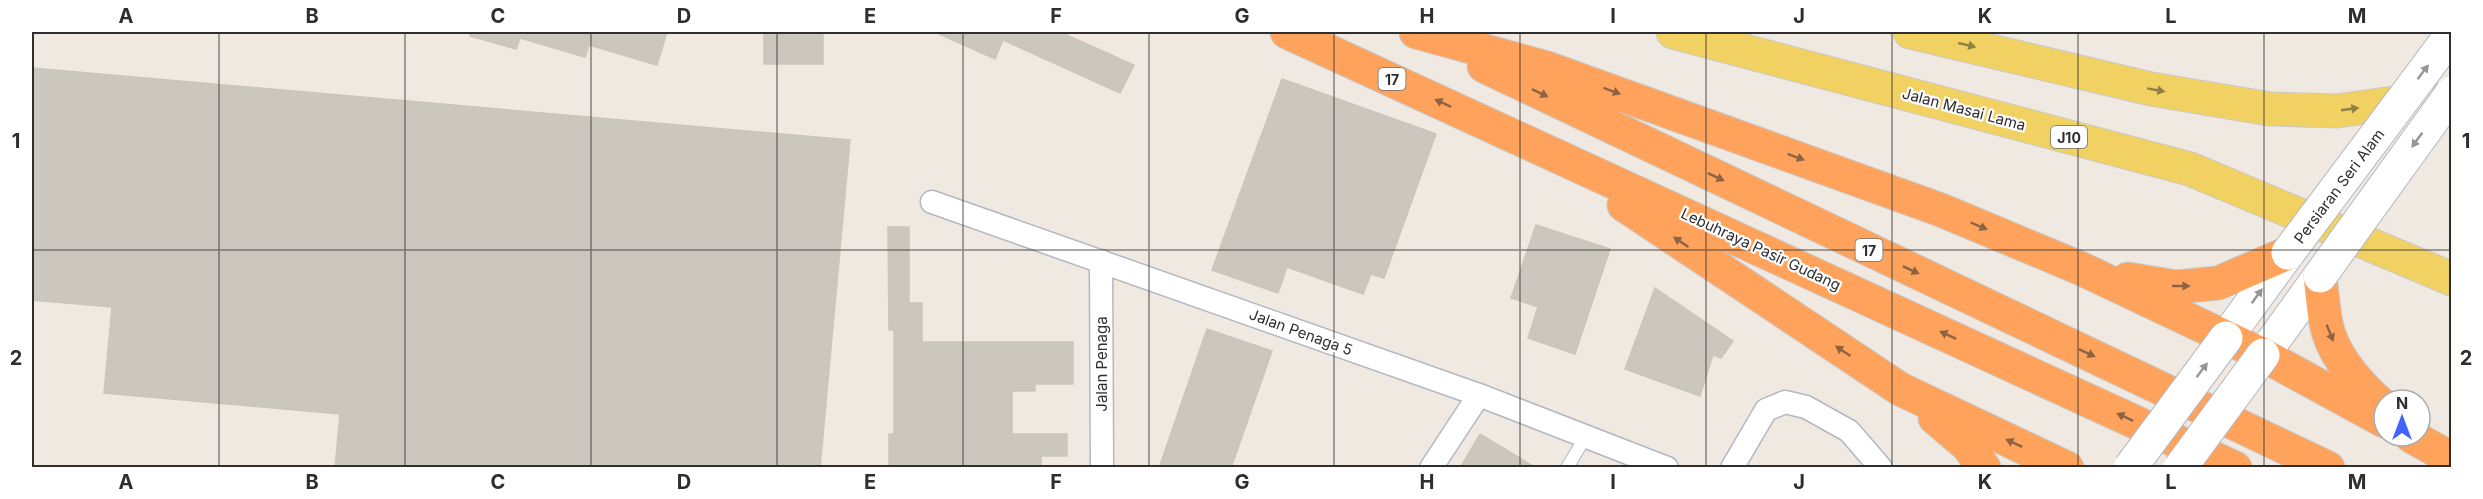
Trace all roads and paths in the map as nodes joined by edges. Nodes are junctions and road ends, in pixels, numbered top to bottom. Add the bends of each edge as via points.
1 (1287, 32) edge
2 (1414, 32) edge
3 (1674, 32) edge
4 (1910, 32) edge
5 (2451, 34) edge
6 (2451, 93) edge
7 (2401, 102) junction
8 (1496, 127) junction
9 (932, 202) dead end
10 (2288, 254) junction
11 (1101, 261) junction
12 (2082, 269) junction
13 (2320, 276) junction
14 (2451, 279) edge
15 (2226, 338) junction
16 (2263, 354) junction
17 (1900, 390) junction
18 (1479, 395) junction
19 (2372, 397) edge
20 (2372, 414) edge
21 (1586, 436) junction
22 (2432, 448) edge
23 (2451, 459) edge
24 (1101, 468) edge
25 (1431, 468) edge
26 (1567, 468) edge
27 (1667, 468) edge
28 (1732, 468) edge
29 (1881, 468) edge
30 (1984, 468) edge
31 (2067, 468) edge
32 (2130, 468) edge
33 (2180, 468) edge
34 (2235, 468) edge
35 (2328, 468) edge

8 -> 1 highway, Lebuhraya Pasir Gudang / 17
2 -> 12 highway via 1547,68 1941,210
2 -> 35 highway, 17
3 - 14 main road, Jalan Masai Lama / J10 via 2190,169
4 -> 7 main road via 2151,89 2270,109 2337,111
7 -> 5 main road, Persiaran Seri Alam, bridge
6 -> 13 main road, bridge
7 - 10 main road, Persiaran Seri Alam, bridge
17 -> 8 highway via 1645,218
34 -> 8 highway, Lebuhraya Pasir Gudang / 17
9 - 11 street, Jalan Penaga 5
12 -> 10 highway via 2156,285 2202,286 2230,279
15 -> 10 main road, Persiaran Seri Alam
11 - 18 street, Jalan Penaga 5
11 - 24 street, Jalan Penaga
12 - 15 highway
13 - 16 main road
13 -> 19 highway via 2326,325 2339,356
15 - 16 highway
32 -> 15 main road, Persiaran Seri Alam, bridge
16 - 20 highway
16 - 33 main road, bridge
17 - 30 highway via 1968,446
31 -> 17 highway
18 - 21 street, Jalan Penaga 5
18 - 25 street
21 - 26 lane
21 - 27 street, Jalan Penaga 5
22 - 23 highway
28 - 29 street via 1766,410 1785,402 1806,407 1849,431

